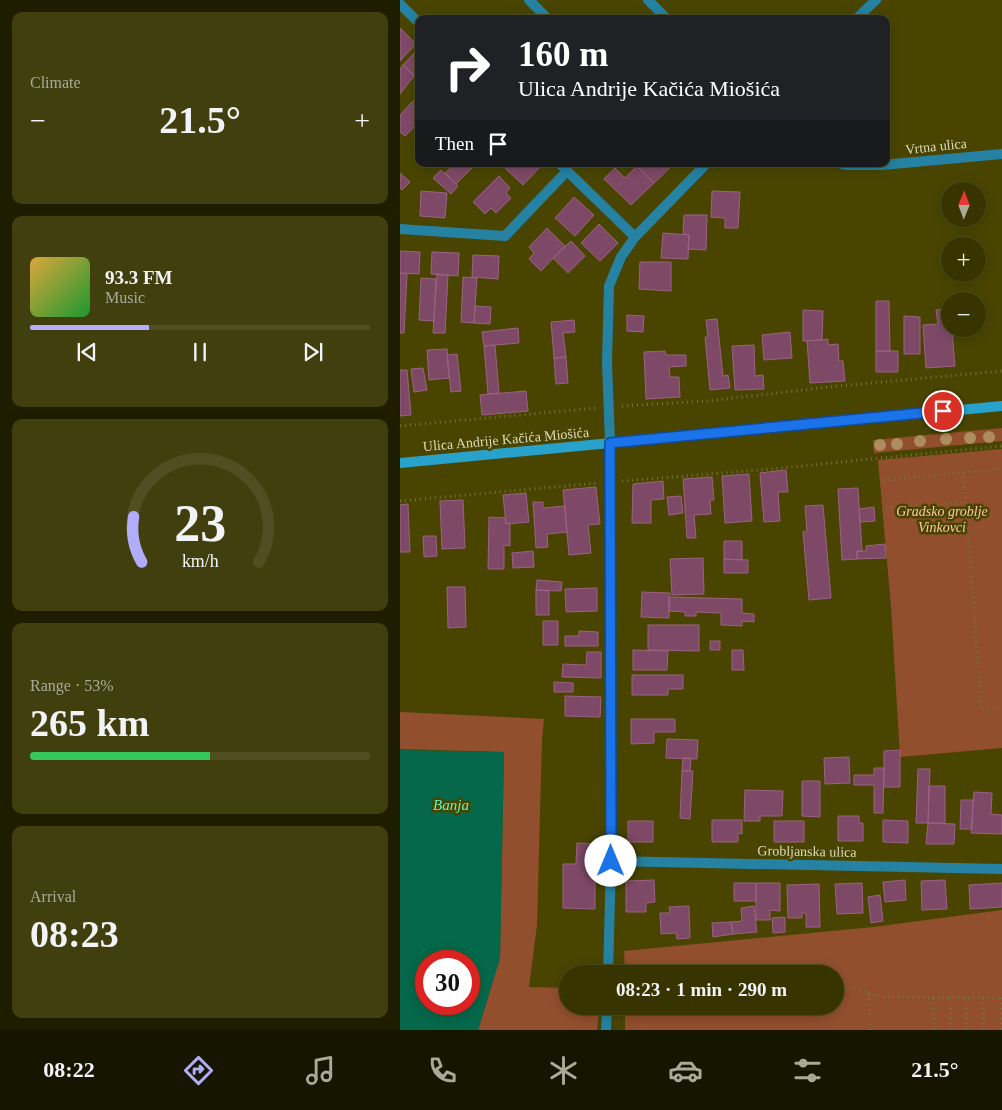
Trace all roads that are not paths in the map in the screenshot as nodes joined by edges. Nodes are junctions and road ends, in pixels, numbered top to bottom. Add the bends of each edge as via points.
1 (529, 0) edge
2 (648, 0) edge
3 (876, 0) edge
4 (400, 4) edge
5 (544, 15) edge
6 (663, 15) edge
7 (860, 15) edge
8 (415, 19) edge
9 (1002, 154) edge
10 (890, 164) edge
11 (564, 167) edge
12 (699, 167) edge
13 (400, 230) edge
14 (635, 237) junction
15 (1002, 406) edge
16 (610, 443) junction
17 (400, 463) edge
18 (611, 861) junction
19 (1002, 869) edge
20 (608, 965) edge
21 (607, 1015) edge
22 (606, 1030) edge

1 - 5 street
2 - 6 street
3 - 7 street
4 - 8 street
9 - 10 street, Vrtna ulica
11 - 13 street via 505,236
11 - 14 street
12 - 14 street
14 - 16 street via 621,257 609,286
15 - 16 main road, Ulica Andrije Kačića Miošića
16 - 17 main road, Ulica Andrije Kačića Miošića
16 - 18 street
18 - 19 street, Grobljanska ulica
18 - 20 street
21 - 22 street

